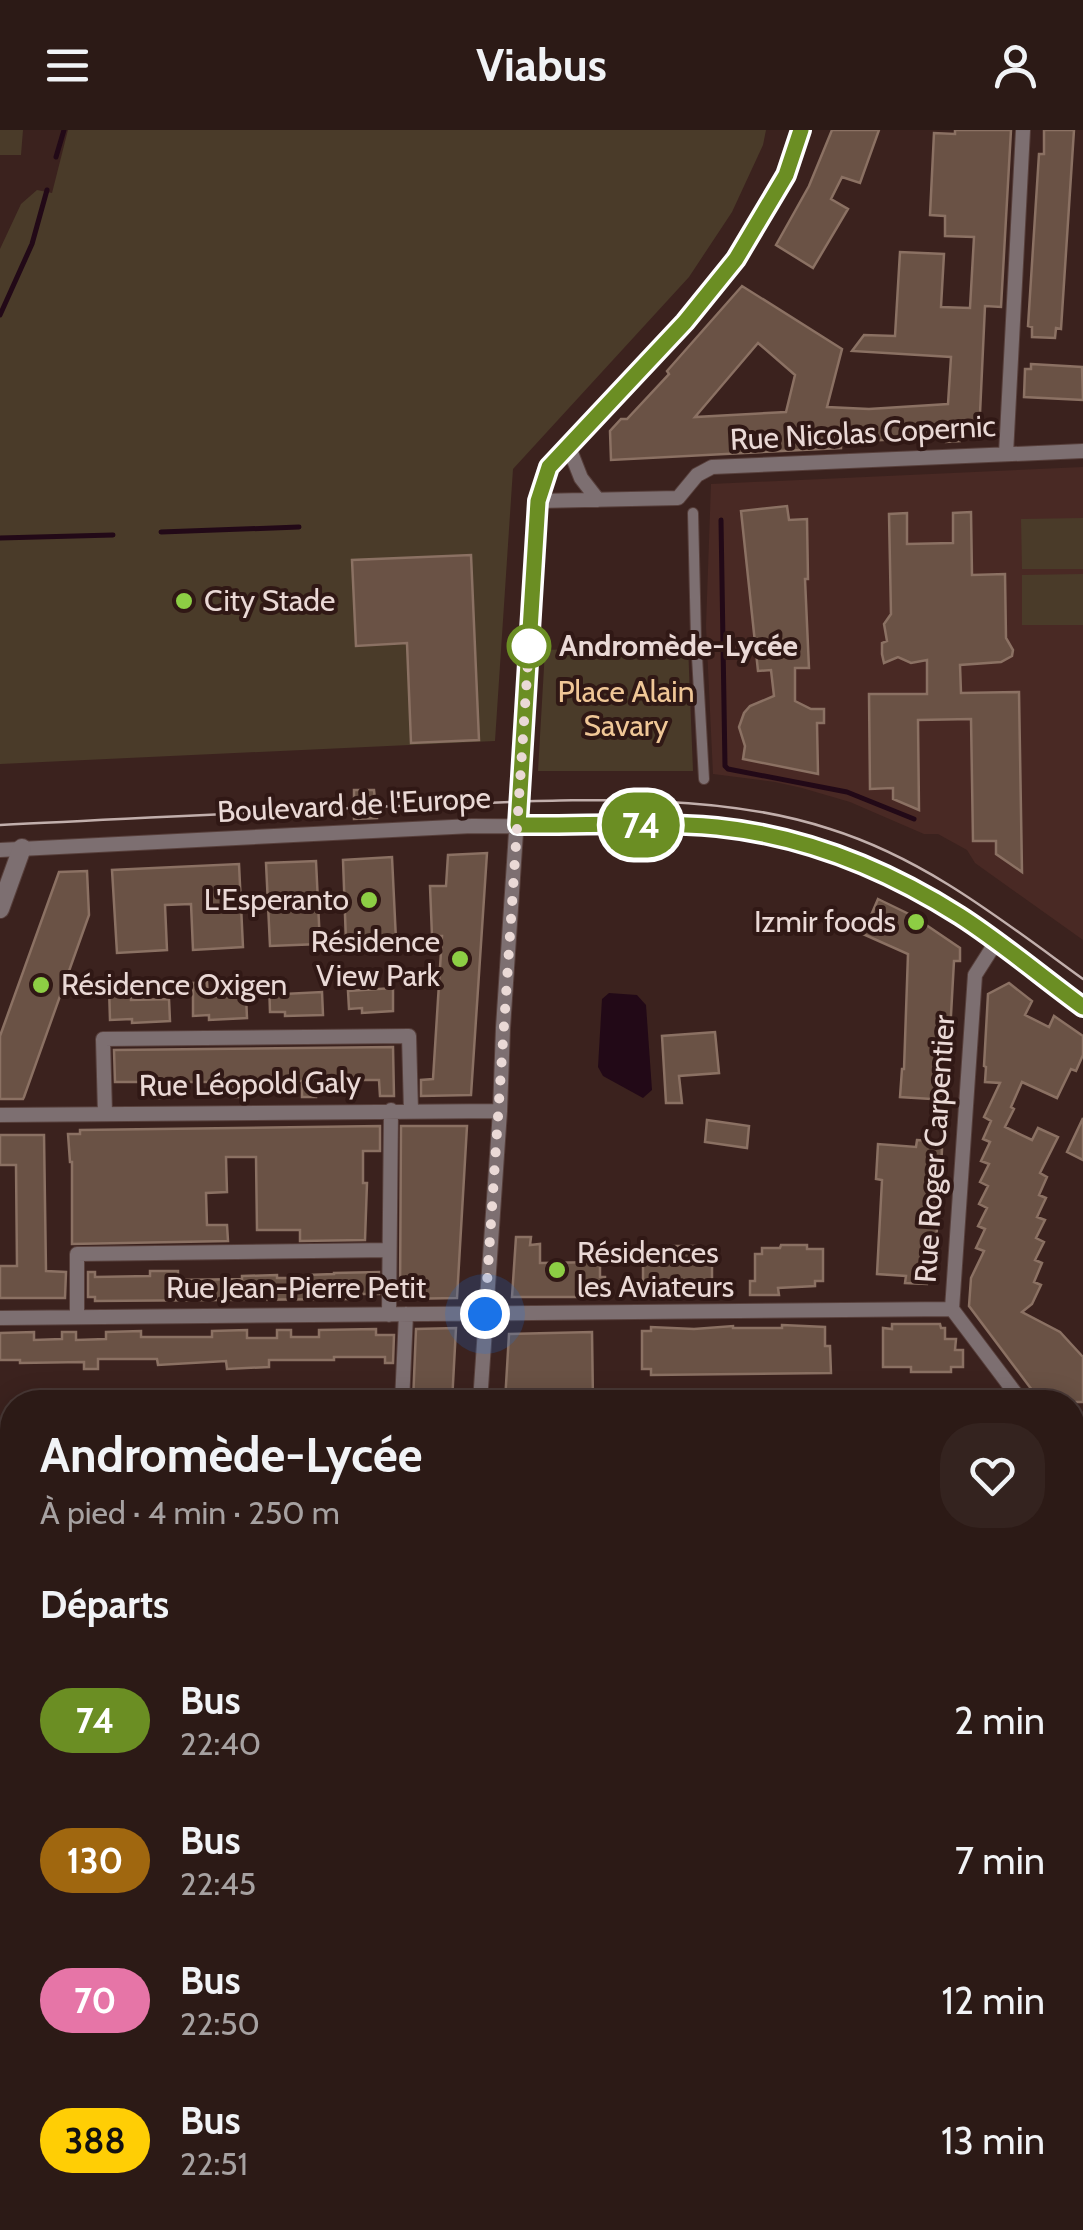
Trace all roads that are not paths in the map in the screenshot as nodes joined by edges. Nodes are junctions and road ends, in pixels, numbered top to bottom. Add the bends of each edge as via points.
1 (801, 130) edge
2 (1023, 130) edge
3 (568, 446) junction
4 (1083, 451) edge
5 (1006, 454) junction
6 (598, 500) junction
7 (538, 501) junction
8 (693, 513) dead end
9 (704, 779) dead end
10 (518, 825) junction
11 (22, 848) junction
12 (0, 850) edge
13 (0, 910) edge
14 (996, 942) junction
15 (1083, 1007) edge
16 (391, 1110) junction
17 (411, 1110) junction
18 (500, 1111) junction
19 (0, 1114) edge
20 (105, 1114) junction
21 (390, 1250) junction
22 (952, 1310) junction
23 (406, 1314) junction
24 (485, 1314) junction
25 (389, 1315) junction
26 (77, 1317) junction
27 (0, 1318) edge
28 (403, 1390) edge
29 (481, 1390) edge
30 (1013, 1390) edge

1 - 3 street via 786,175 736,259
2 - 5 street
3 - 6 street
3 - 7 street via 549,467
4 - 5 street, Rue Nicolas Copernic
5 - 6 street, Rue Nicolas Copernic via 712,468 696,475 678,498
6 - 7 street, Rue Nicolas Copernic
7 - 10 street
8 - 9 street
10 - 11 street, Boulevard de l'Europe
10 - 14 street, Boulevard de l'Europe via 715,827 786,839 870,868
10 - 18 street
11 - 12 street, Boulevard de l'Europe
11 - 13 street
14 - 15 street, Boulevard de l'Europe
14 - 22 street, Rue Roger Carpentier via 975,975
16 - 17 street, Rue Léopold Galy
16 - 20 street, Rue Léopold Galy
16 - 21 street
17 - 18 street, Rue Léopold Galy
17 - 20 street via 409,1036 103,1039
18 - 24 street
19 - 20 street, Rue Léopold Galy
21 - 25 street
21 - 26 street via 77,1254
22 - 24 street, Rue Jean-Pierre Petit
22 - 30 street, Rue Roger Carpentier
23 - 24 street, Rue Jean-Pierre Petit
23 - 25 street, Rue Jean-Pierre Petit
23 - 28 street
24 - 29 street
25 - 26 street, Rue Jean-Pierre Petit
26 - 27 street, Rue Jean-Pierre Petit

